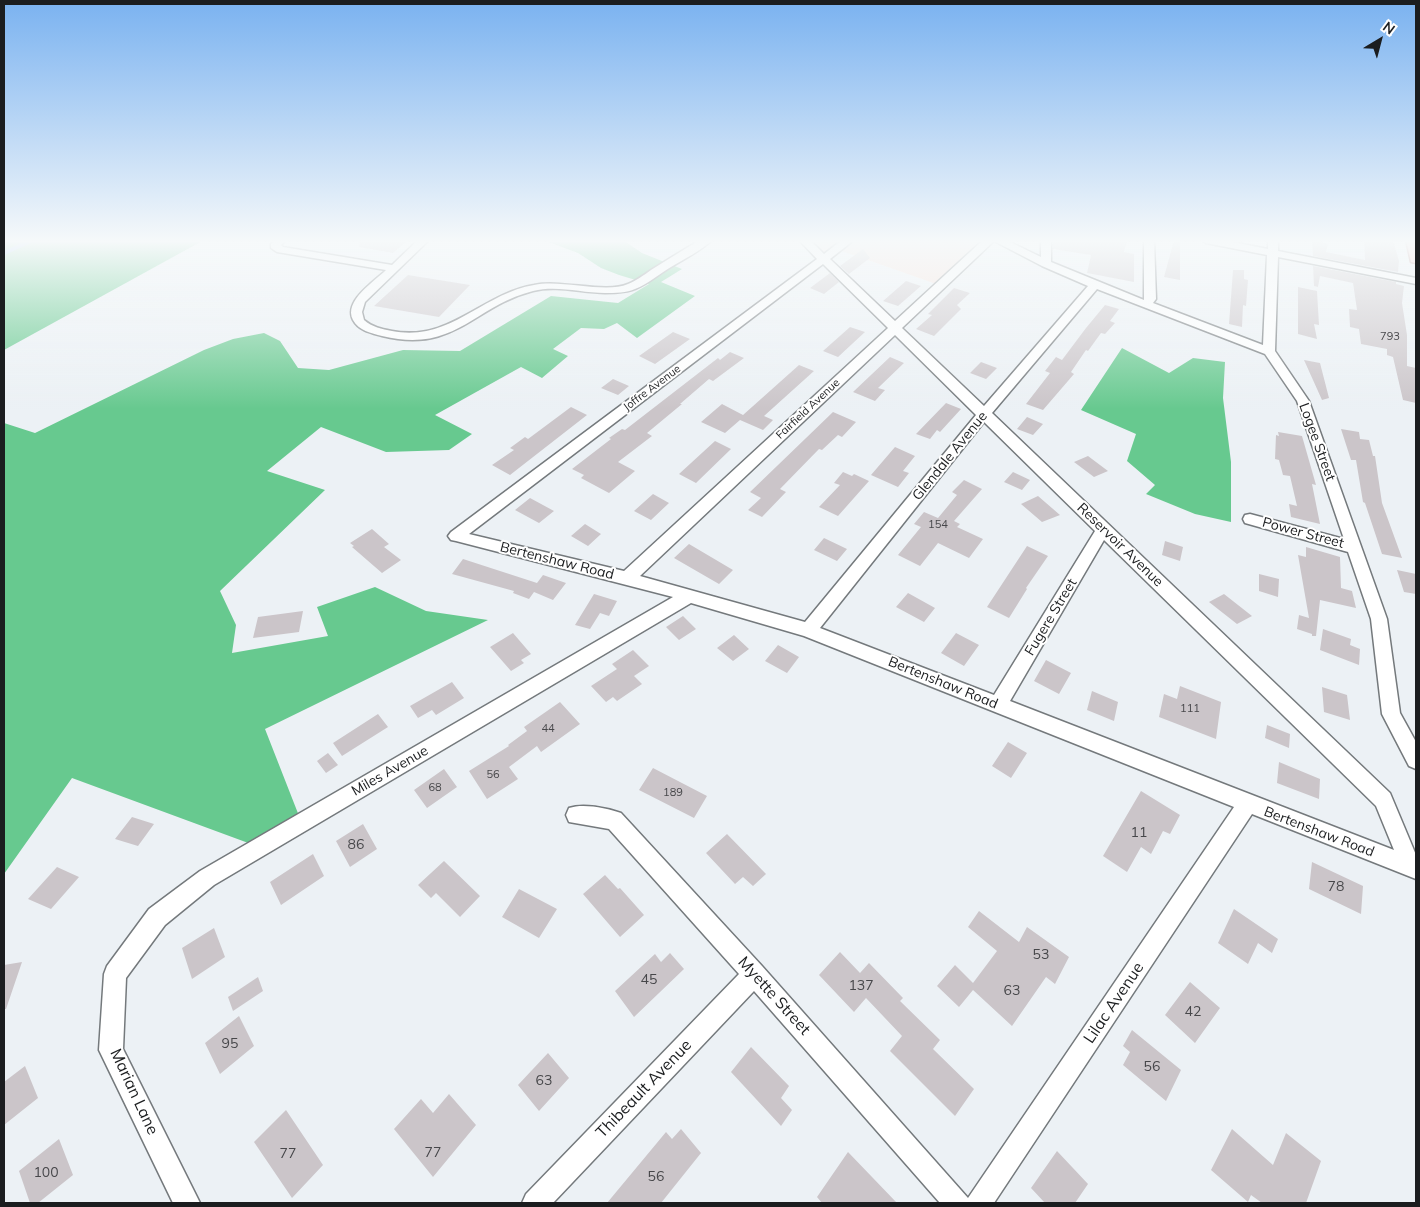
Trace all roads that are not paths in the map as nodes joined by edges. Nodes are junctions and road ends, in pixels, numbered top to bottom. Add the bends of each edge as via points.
1 (365, 296) edge
2 (511, 296) edge
3 (776, 296) edge
4 (863, 296) edge
5 (929, 296) edge
6 (1085, 296) edge
7 (1125, 296) edge
8 (1150, 296) edge
9 (1272, 296) edge
10 (1146, 304) junction
11 (896, 327) junction
12 (1270, 351) junction
13 (984, 414) junction
14 (1250, 519) dead end
15 (1104, 528) junction
16 (456, 536) joint
17 (1355, 548) junction
18 (627, 578) junction
19 (689, 596) junction
20 (808, 630) junction
21 (998, 705) junction
22 (1416, 760) edge
23 (1248, 803) junction
24 (576, 815) dead end
25 (1414, 868) edge
26 (115, 974) joint
27 (754, 974) junction
28 (187, 1203) edge
29 (535, 1203) edge
30 (957, 1203) edge
31 (979, 1203) edge

1 - 2 street via 356,308 358,320 365,326 406,337 419,337 460,325
3 - 16 street, Joffre Avenue
4 - 11 street, Reservoir Avenue
5 - 11 street, Fairfield Avenue
6 - 13 street, Glendale Avenue
7 - 10 street
8 - 10 street
9 - 12 street
10 - 12 street
11 - 13 street, Reservoir Avenue
11 - 18 street, Fairfield Avenue
12 - 17 street, Logee Street via 1303,401
13 - 15 street, Reservoir Avenue
13 - 20 street, Glendale Avenue
14 - 17 street, Power Street
15 - 21 street, Fugere Street
15 - 25 street, Reservoir Avenue via 1383,800
16 - 18 street, Bertenshaw Road
17 - 22 street, Logee Street via 1379,619 1391,714
18 - 19 street, Bertenshaw Road
19 - 20 street, Bertenshaw Road
19 - 26 street, Miles Avenue via 207,878 157,917
20 - 21 street, Bertenshaw Road
21 - 23 street, Bertenshaw Road
23 - 25 street, Bertenshaw Road
23 - 31 street, Lilac Avenue
24 - 27 street, Myette Street via 614,820
26 - 28 street, Marian Lane via 111,1050
27 - 29 street, Thibeault Avenue
27 - 30 street, Myette Street

